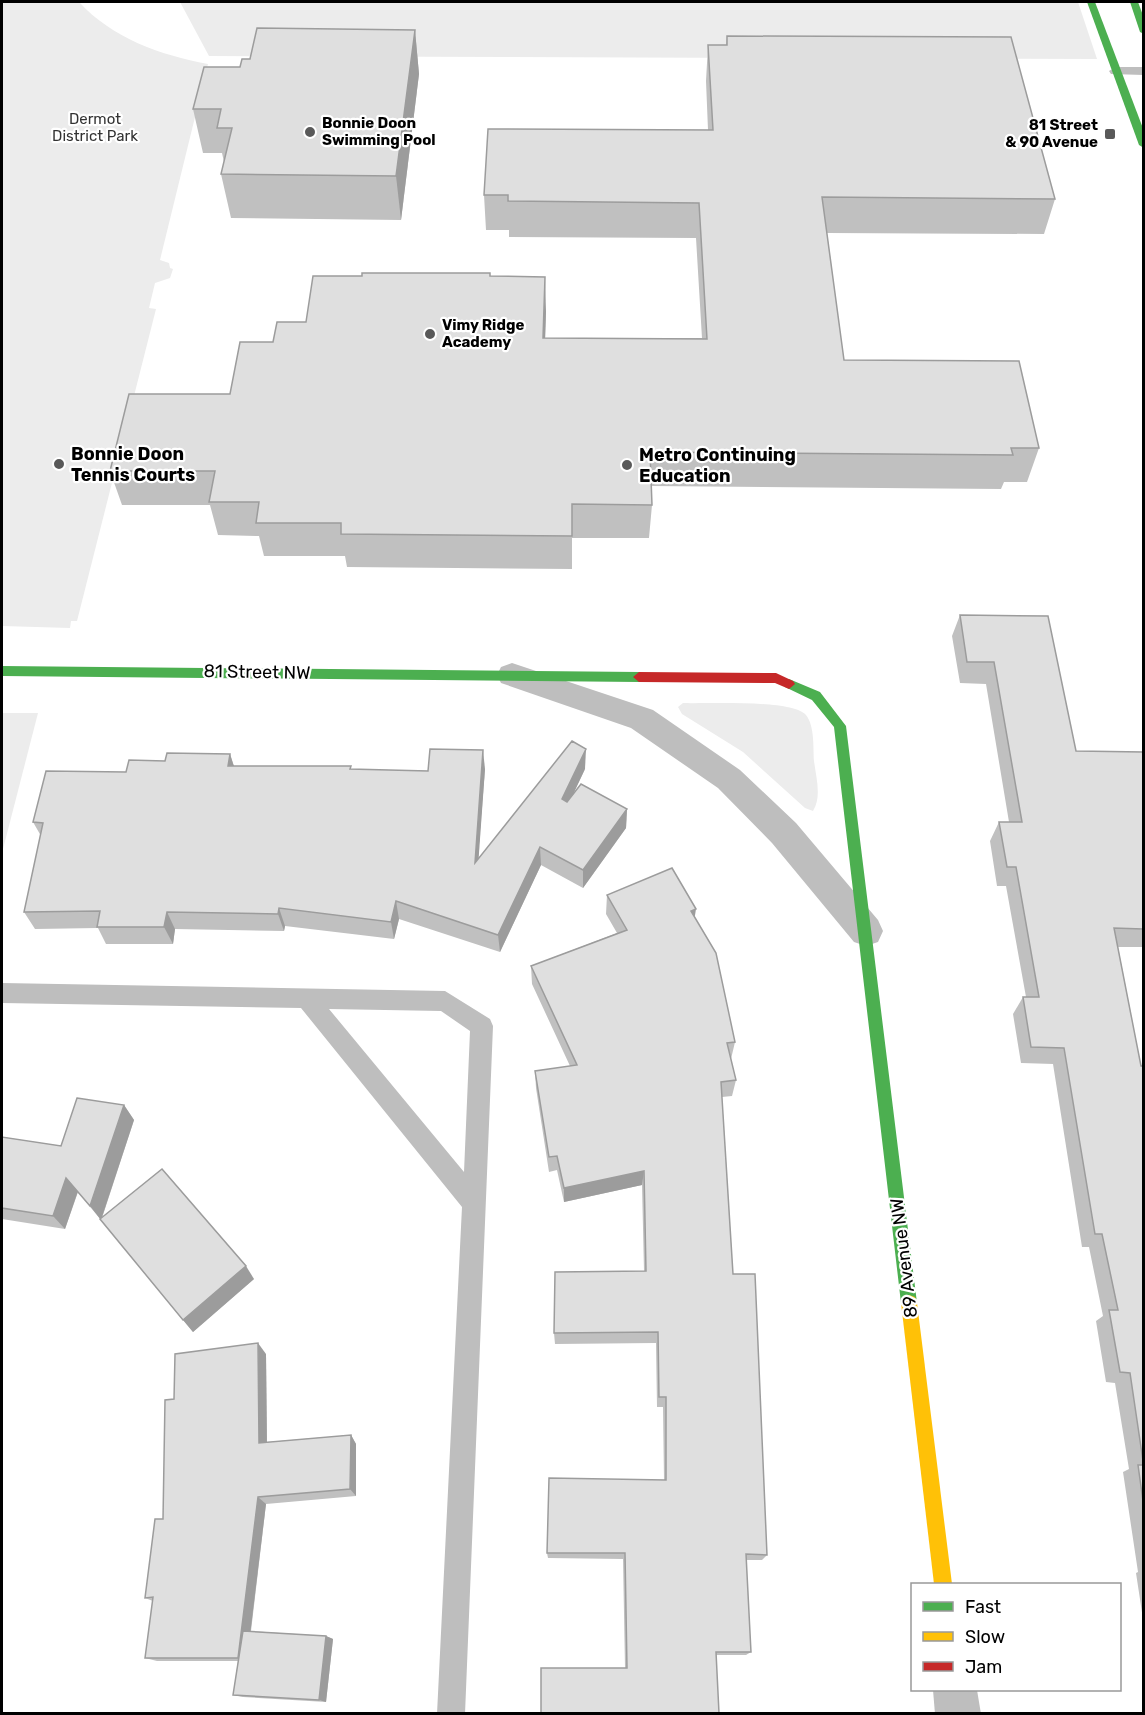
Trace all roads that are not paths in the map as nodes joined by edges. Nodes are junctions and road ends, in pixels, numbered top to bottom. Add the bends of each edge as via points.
1 (1091, 2) edge
2 (1134, 2) edge
3 (1143, 32) edge
4 (1116, 71) junction
5 (1143, 71) edge
6 (1143, 146) edge
7 (2, 670) edge
8 (512, 675) junction
9 (816, 696) joint
10 (866, 931) junction
11 (2, 993) edge
12 (307, 999) junction
13 (474, 1203) junction
14 (943, 1583) edge
15 (955, 1691) edge
16 (451, 1713) edge
17 (958, 1713) edge

1 - 4 street
2 - 3 street
4 - 5 lane
4 - 6 street
7 - 8 street, 81 Street NW
8 - 9 street, 81 Street NW via 776,678
8 - 10 street, 81 Street NW via 642,719 729,778 784,833
9 - 10 street, 89 Avenue NW via 840,726
10 - 14 street, 89 Avenue NW
11 - 12 lane
12 - 13 lane
12 - 13 lane via 445,1001 482,1026
13 - 16 lane
15 - 17 street

